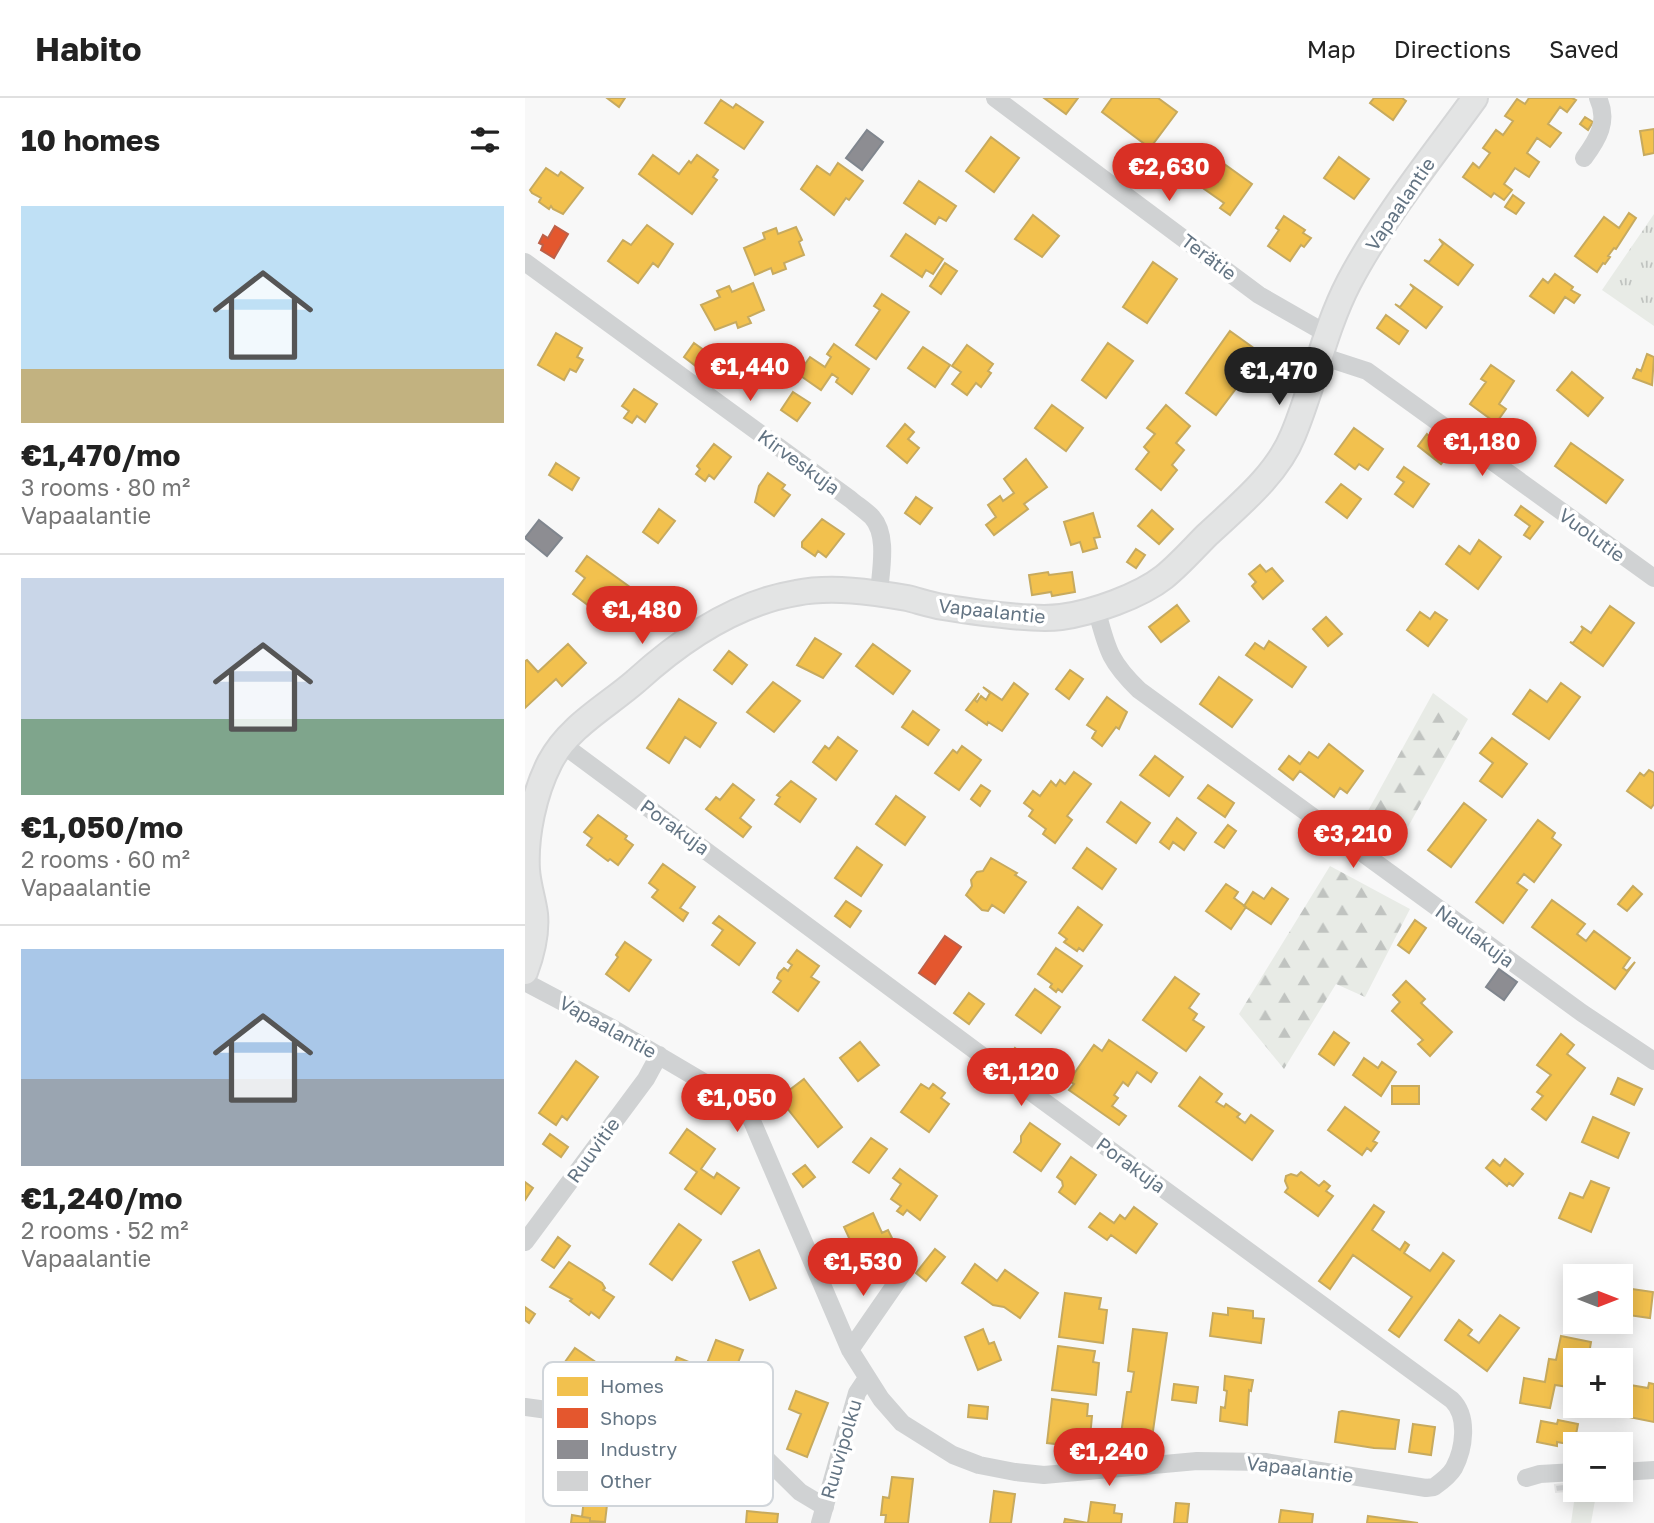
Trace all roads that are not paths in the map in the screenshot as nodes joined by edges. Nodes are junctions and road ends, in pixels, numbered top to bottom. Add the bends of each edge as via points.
1 (995, 98) edge
2 (1475, 98) edge
3 (1598, 98) edge
4 (1584, 159) dead end
5 (525, 262) edge
6 (1324, 345) junction
7 (1654, 578) edge
8 (879, 595) junction
9 (1096, 608) junction
10 (562, 744) junction
11 (525, 972) edge
12 (525, 982) edge
13 (659, 1055) junction
14 (1654, 1061) edge
15 (525, 1242) edge
16 (906, 1269) dead end
17 (850, 1350) junction
18 (867, 1378) junction
19 (525, 1407) edge
20 (543, 1409) edge
21 (773, 1465) edge
22 (1654, 1470) edge
23 (1633, 1471) edge
24 (1563, 1473) edge
25 (1526, 1478) dead end
26 (1434, 1487) joint
27 (822, 1515) edge

1 - 6 street, Terätie
2 - 6 street, Vapaalantie via 1355,271
3 - 4 street via 1601,131
5 - 8 street, Kirveskuja via 872,517 882,545
6 - 7 street, Vuolutie via 1367,371
6 - 9 street, Vapaalantie via 1293,437 1279,463 1163,578
8 - 9 street, Vapaalantie via 942,607 1059,618
8 - 10 street, Vapaalantie via 799,592 739,611 650,668
9 - 14 street, Naulakuja via 1114,663 1139,690
10 - 11 street, Vapaalantie via 539,790 529,839 526,865 535,934
10 - 26 street, Porakuja via 1452,1400 1462,1416 1461,1448 1453,1470
12 - 13 street, Vapaalantie
13 - 15 street, Ruuvitie
13 - 17 street, Vapaalantie via 744,1108
16 - 17 street
17 - 18 street, Vapaalantie
18 - 26 street, Vapaalantie via 902,1423 930,1443 964,1460 1015,1472 1044,1475 1197,1461 1265,1462
18 - 27 street, Ruuvipolku via 857,1393
19 - 20 street
21 - 27 street
22 - 23 street
24 - 25 street

